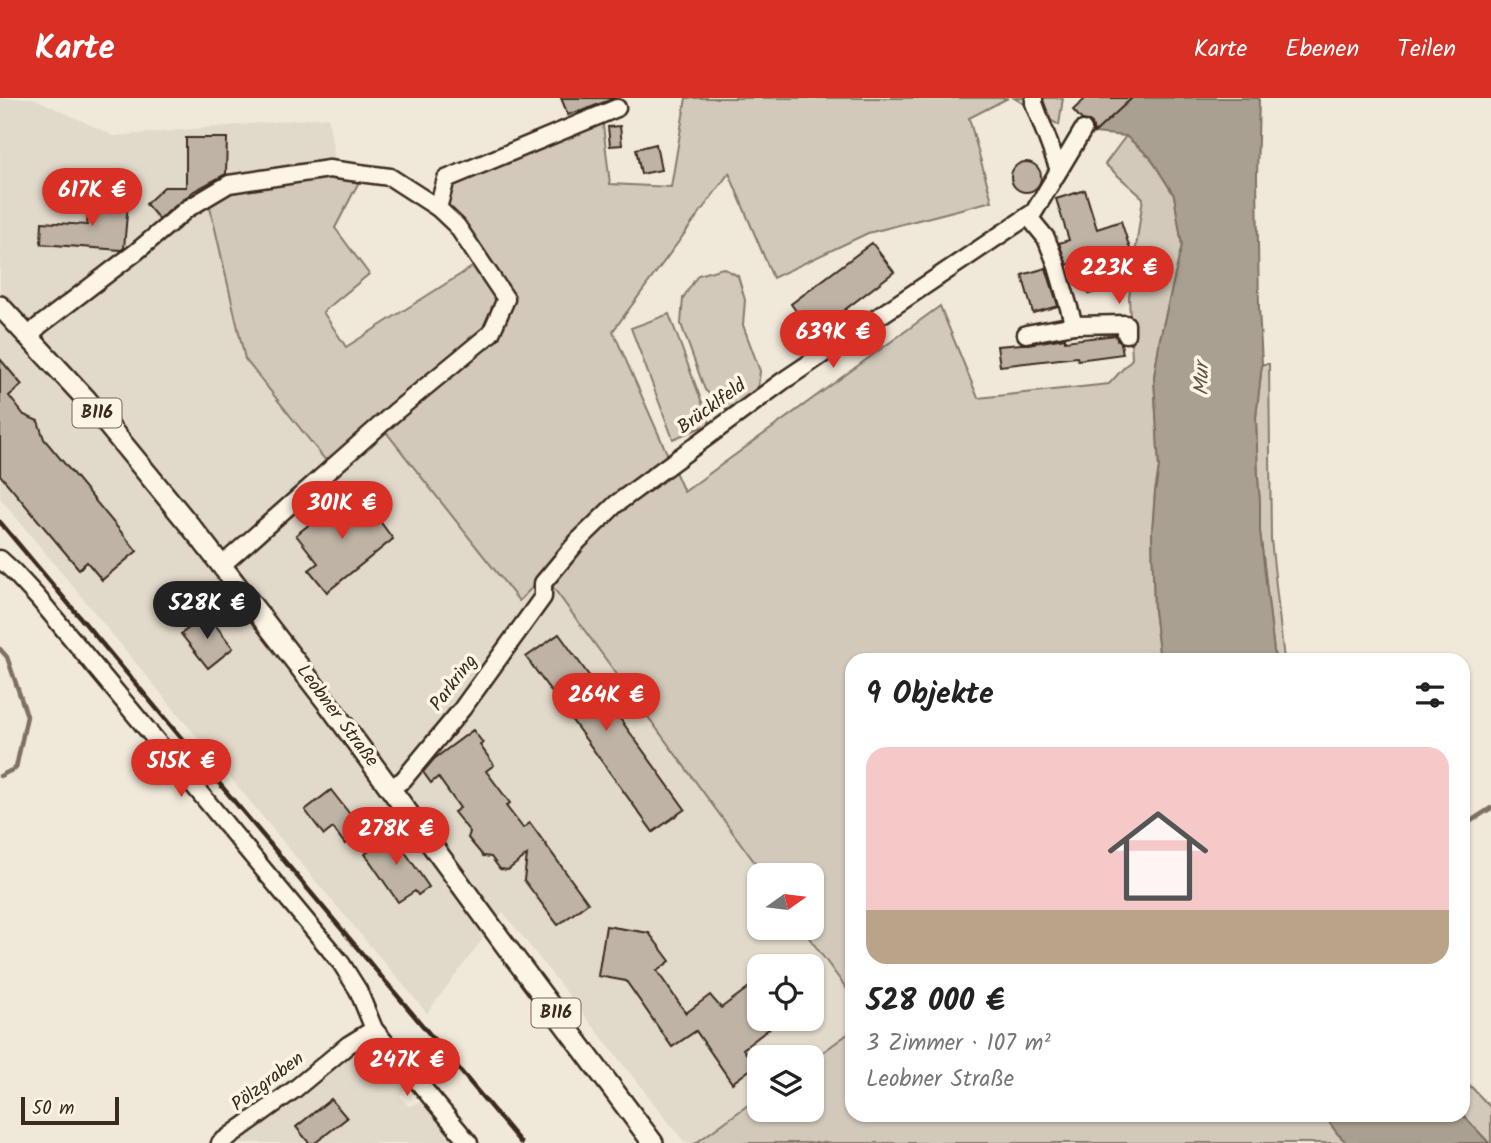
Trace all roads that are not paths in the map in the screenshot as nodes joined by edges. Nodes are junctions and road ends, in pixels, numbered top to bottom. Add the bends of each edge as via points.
1 (1034, 98) edge
2 (617, 108) dead end
3 (1083, 130) dead end
4 (1059, 170) junction
5 (438, 208) junction
6 (1028, 216) junction
7 (0, 306) edge
8 (1074, 325) junction
9 (1026, 334) dead end
10 (1126, 334) dead end
11 (29, 336) junction
12 (0, 559) edge
13 (222, 566) junction
14 (543, 597) joint
15 (390, 788) junction
16 (374, 1029) junction
17 (220, 1143) edge
18 (469, 1143) edge
19 (653, 1143) edge

1 - 4 street
2 - 5 street via 446,179
3 - 4 street, Brücklfeld
4 - 6 street, Brücklfeld
5 - 11 street via 390,177 329,169 229,184 187,209
5 - 13 street via 457,226 506,299 491,333
6 - 8 street via 1046,238
6 - 14 street, Brücklfeld via 783,381 616,504 543,583
7 - 11 main road, Leobner Straße / B116
8 - 9 street
8 - 10 street via 1126,324
11 - 13 main road, Leobner Straße / B116
12 - 16 street via 38,598 341,963
13 - 15 main road, Leobner Straße / B116
14 - 15 street, Parkring via 462,709 403,779
15 - 19 main road, Leobner Straße / B116
16 - 17 street, Pölzgraben
16 - 18 street

